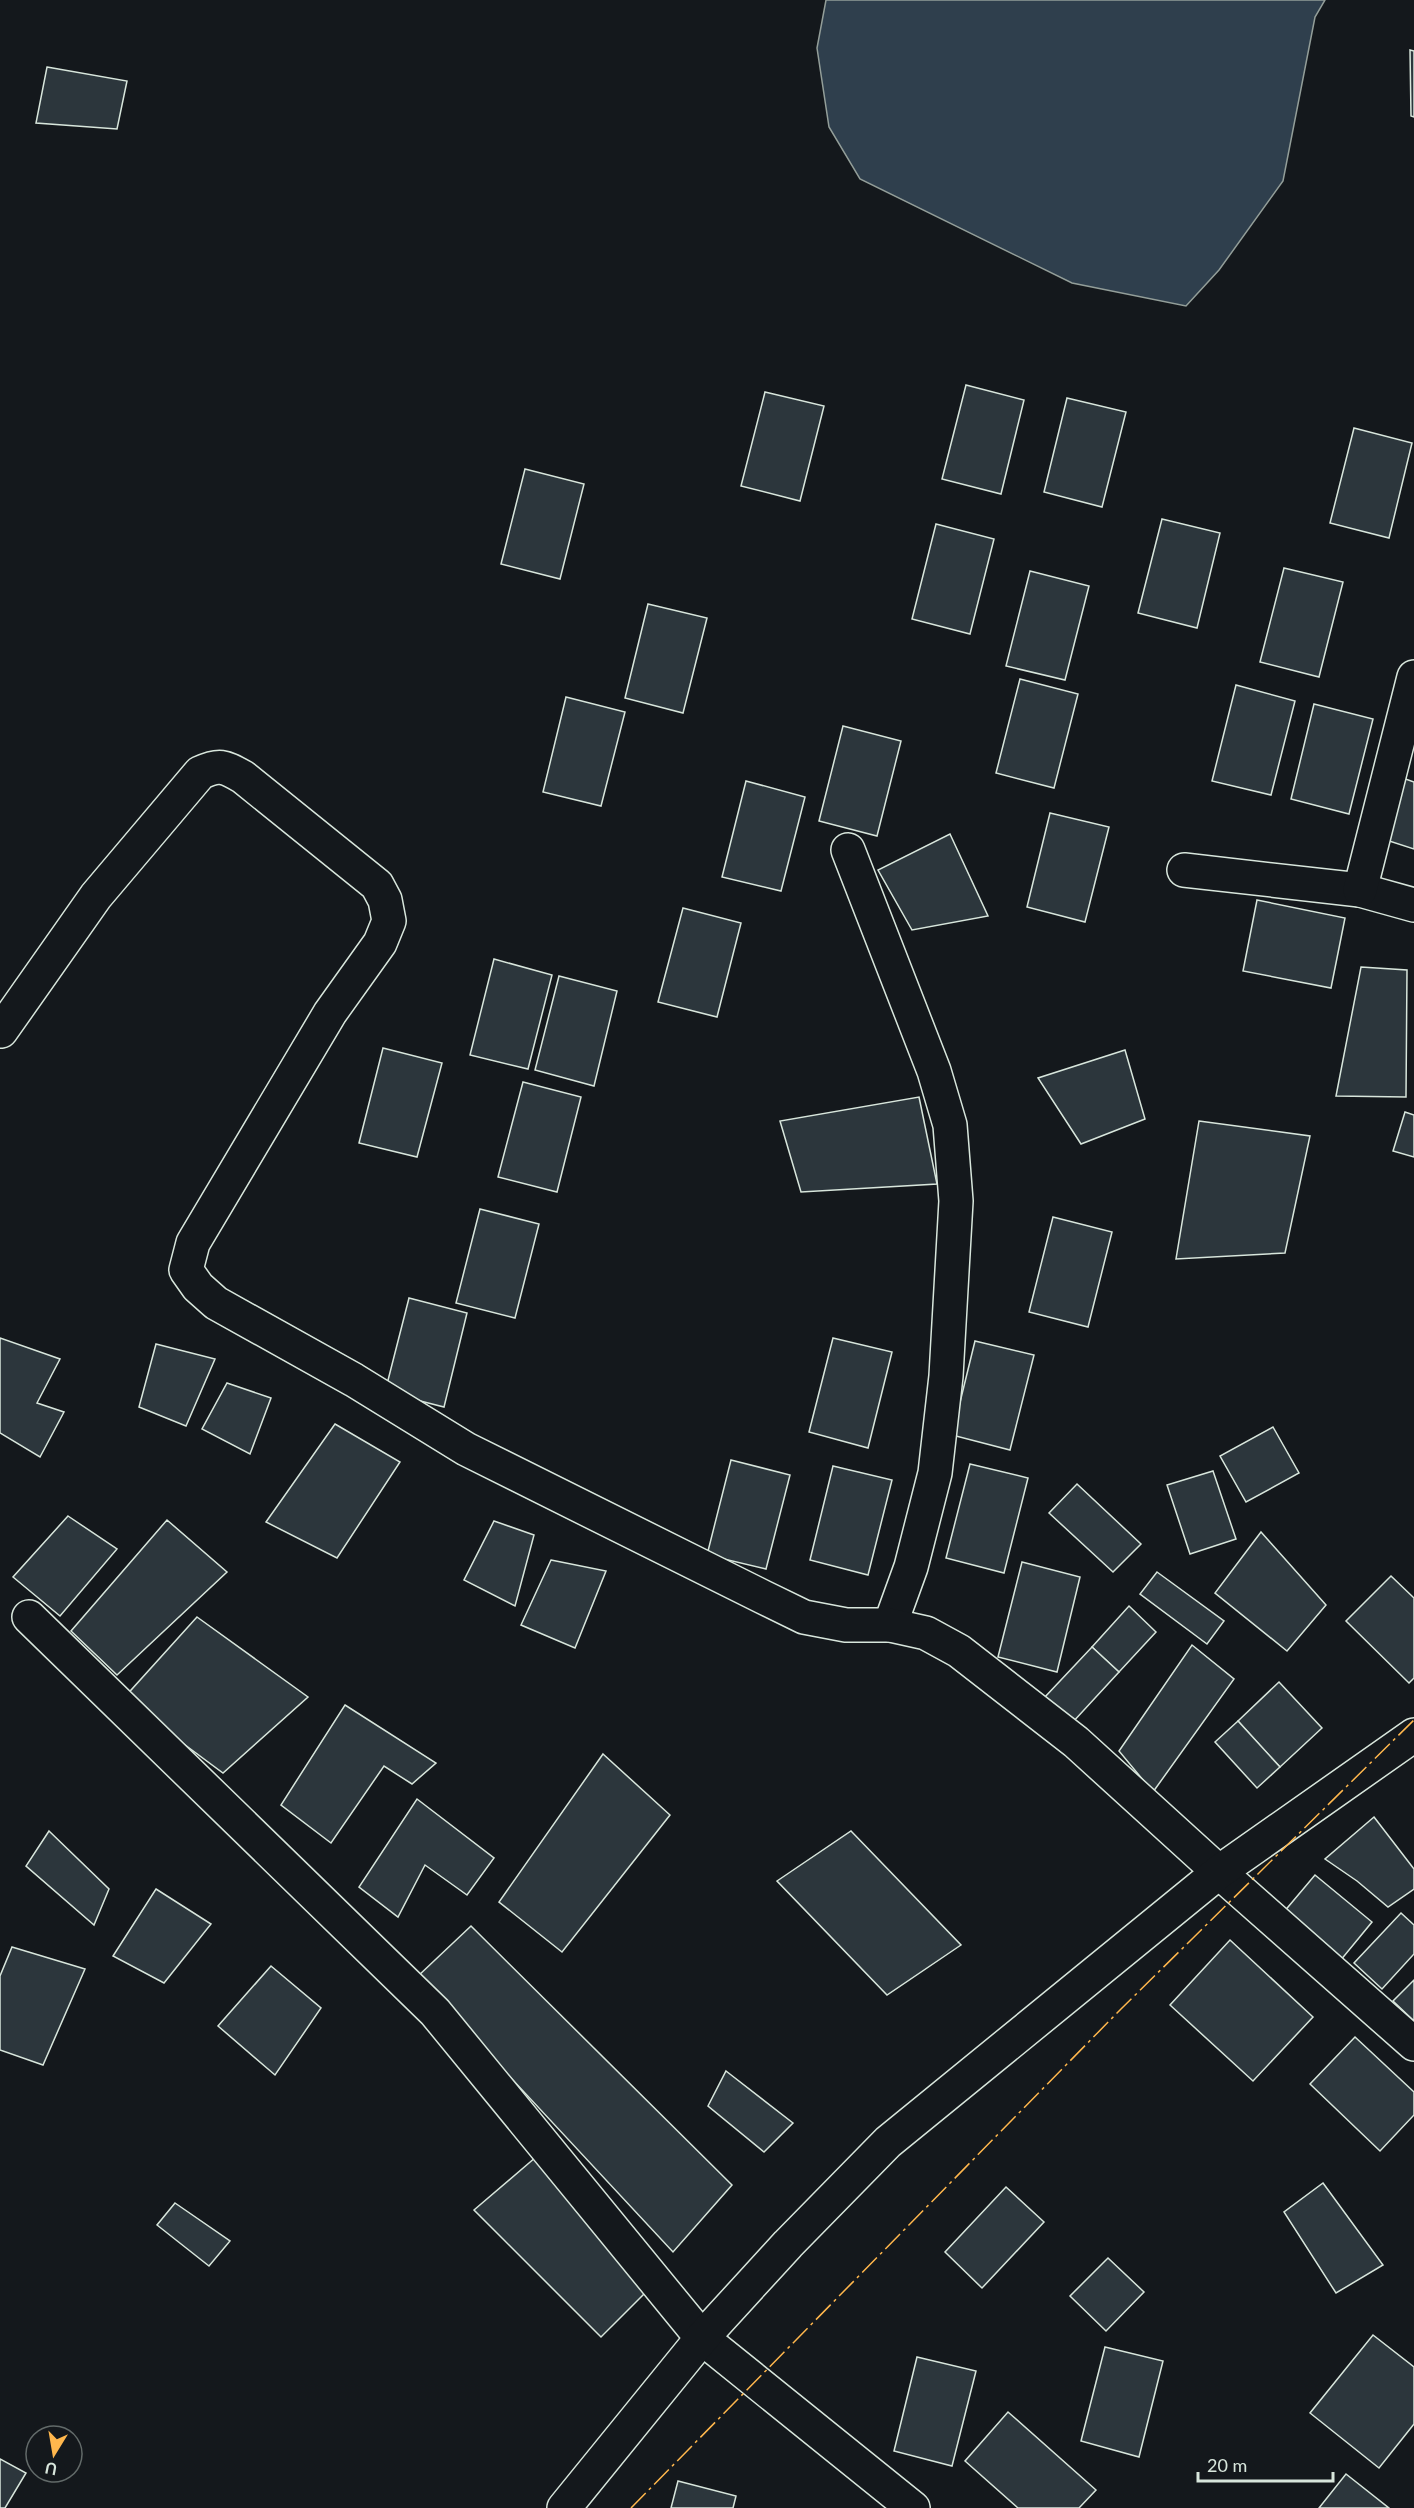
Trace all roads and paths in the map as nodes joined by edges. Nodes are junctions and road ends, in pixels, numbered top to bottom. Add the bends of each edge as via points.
1 (1414, 677) edge
2 (848, 850) dead end
3 (1184, 870) dead end
4 (1360, 890) junction
5 (1414, 905) edge
6 (1, 1031) edge
7 (29, 1617) dead end
8 (890, 1625) junction
9 (1414, 1736) edge
10 (1219, 1872) junction
11 (1414, 2044) edge
12 (702, 2338) junction
13 (564, 2508) edge
14 (913, 2508) edge

1 - 4 street
2 - 8 street via 934,1071 950,1125 956,1201 946,1376 935,1473 911,1567
3 - 4 street
4 - 5 street
6 - 8 street via 96,896 200,773 215,766 243,777 377,885 389,921 380,944 330,1013 193,1243 186,1270 198,1287 216,1303 354,1380 466,1449 763,1597 804,1617 846,1625
7 - 12 street via 435,2012
8 - 10 street via 926,1633 959,1651 1076,1742
9 - 10 street
10 - 11 street
10 - 12 street via 888,2142
12 - 13 street
12 - 14 street

